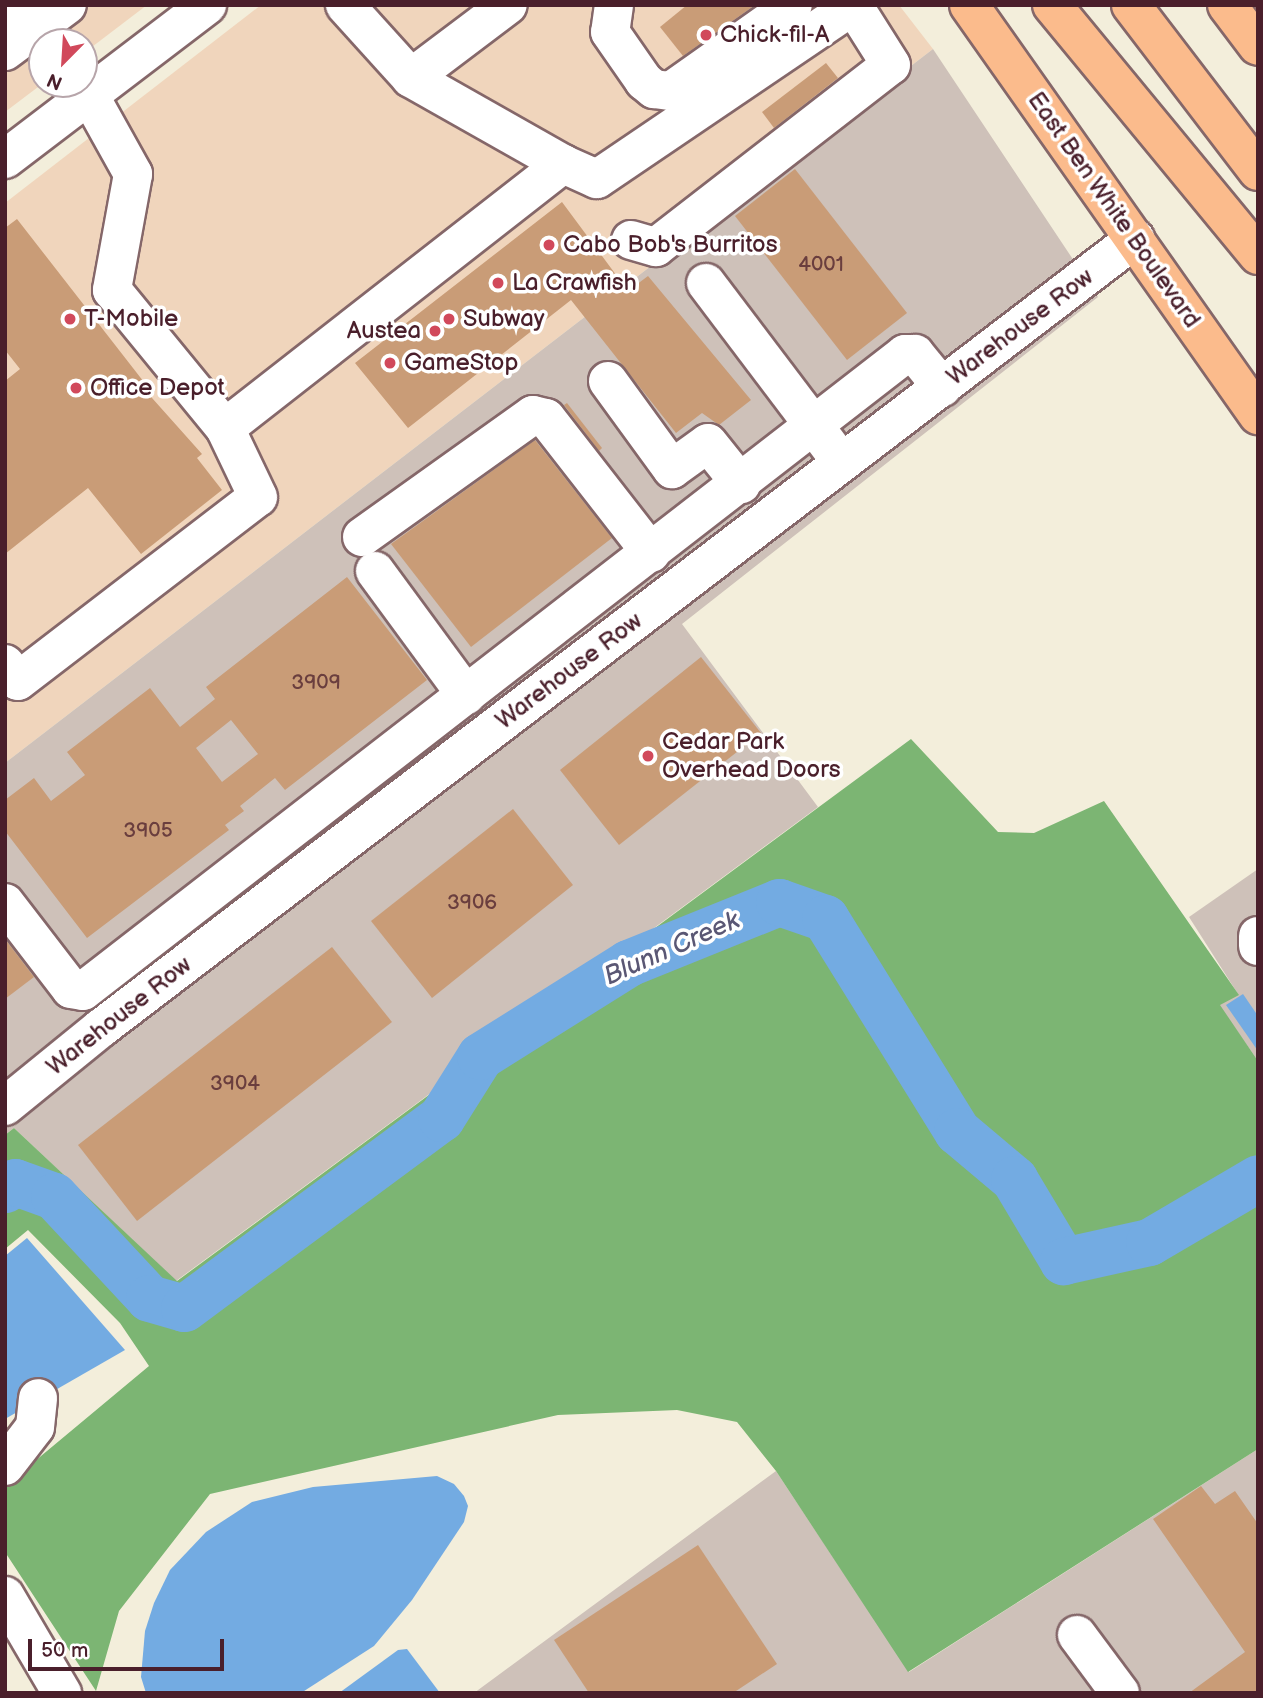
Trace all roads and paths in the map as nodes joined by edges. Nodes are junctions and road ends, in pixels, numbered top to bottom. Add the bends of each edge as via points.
1 (67, 5) edge
2 (206, 5) edge
3 (508, 5) edge
4 (614, 5) edge
5 (793, 5) edge
6 (853, 5) edge
7 (969, 5) edge
8 (1052, 5) edge
9 (1131, 5) edge
10 (1227, 5) edge
11 (358, 11) edge
12 (23, 32) edge
13 (1258, 46) edge
14 (411, 78) junction
15 (98, 81) edge
16 (76, 98) edge
17 (92, 98) edge
18 (5, 159) edge
19 (563, 163) junction
20 (1258, 171) edge
21 (1135, 239) junction
22 (631, 240) dead end
23 (1258, 255) edge
24 (706, 283) dead end
25 (608, 381) dead end
26 (942, 387) junction
27 (1258, 415) edge
28 (814, 427) junction
29 (225, 428) junction
30 (841, 463) junction
31 (741, 484) junction
32 (650, 553) junction
33 (5, 664) edge
34 (466, 695) junction
35 (5, 903) edge
36 (1258, 936) edge
37 (1258, 946) edge
38 (5, 1106) edge
39 (38, 1398) dead end
40 (5, 1466) edge
41 (5, 1596) edge
42 (1077, 1635) dead end
43 (62, 1693) edge
44 (1120, 1693) edge

1 - 12 street
2 - 15 street
3 - 14 street
4 - 5 street via 610,32 644,81 654,89 671,91
6 - 19 street via 597,179
6 - 22 street via 891,65 656,247
7 - 21 main road, East Ben White Boulevard
8 - 23 main road
9 - 20 main road
10 - 13 main road
11 - 14 street
14 - 19 street
16 - 18 street
17 - 29 street via 134,174 113,290
19 - 29 street
21 - 26 street, Warehouse Row
21 - 27 main road, East Ben White Boulevard
24 - 28 street
25 - 31 street via 672,469 708,443
26 - 28 street via 915,354 905,354
26 - 30 street, Warehouse Row
28 - 30 street
28 - 31 street
29 - 33 street via 258,497 18,681
30 - 38 street, Warehouse Row
31 - 32 street
32 - 34 street
32 - 34 street via 546,418 524,416 368,554
34 - 35 street via 83,991 71,989
36 - 37 street
39 - 40 street via 35,1427
41 - 43 street
42 - 44 street

